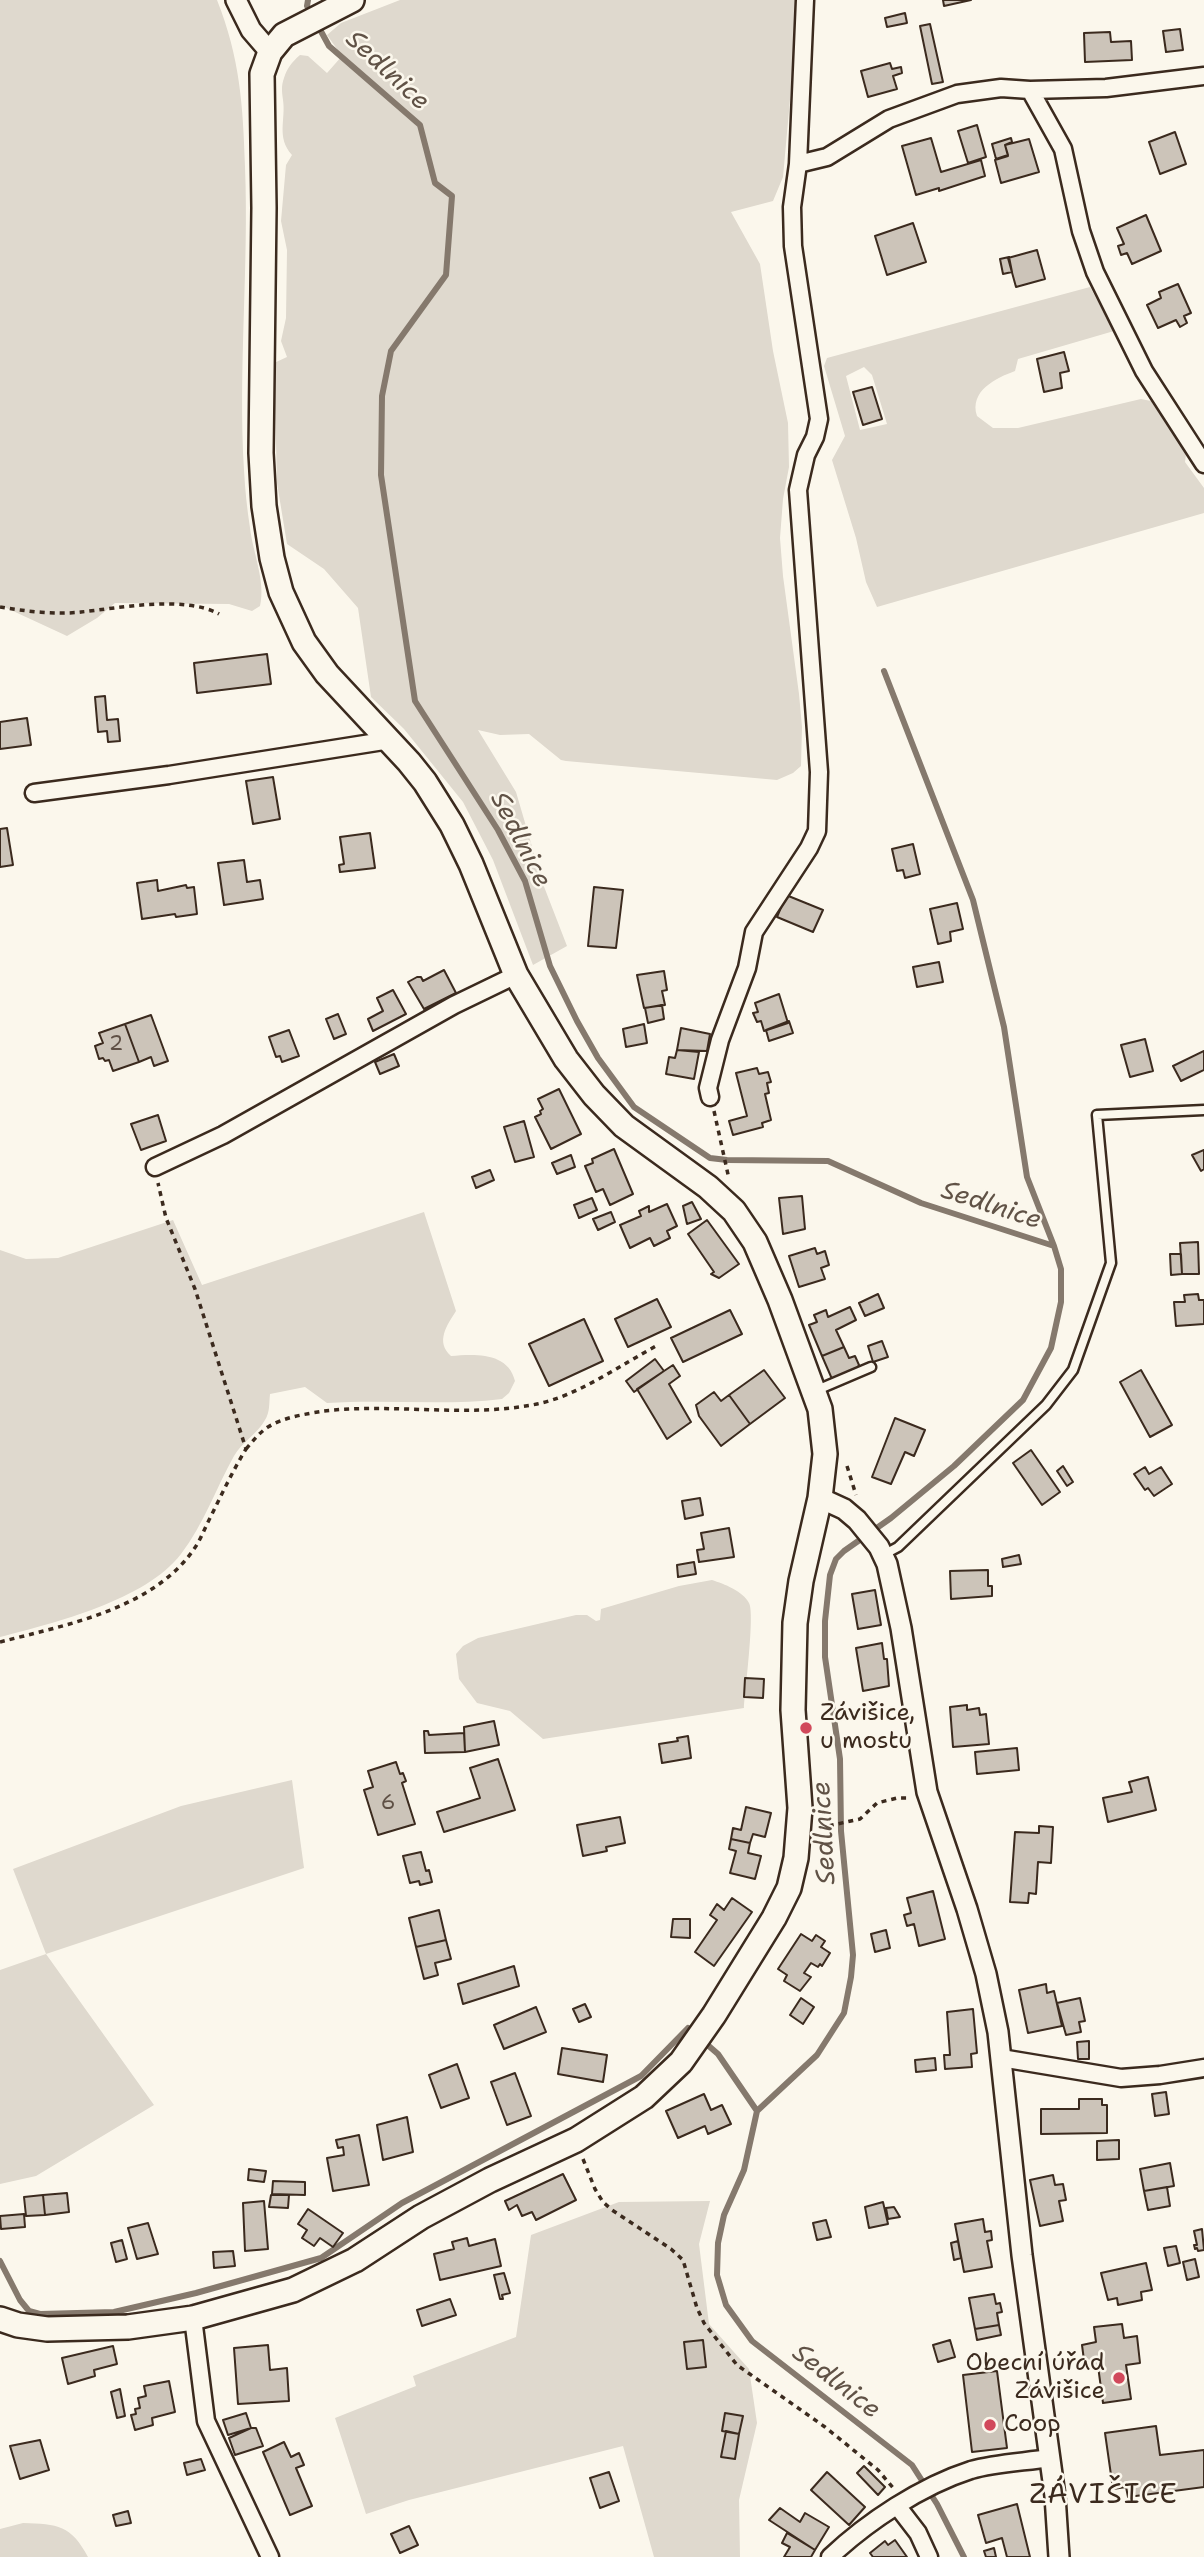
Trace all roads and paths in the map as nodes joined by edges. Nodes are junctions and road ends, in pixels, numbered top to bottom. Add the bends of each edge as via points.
1 (236, 0) edge
2 (805, 0) edge
3 (342, 5) edge
4 (270, 51) junction
5 (1204, 76) edge
6 (1030, 90) junction
7 (798, 164) junction
8 (1204, 464) edge
9 (0, 607) edge
10 (219, 614) dead end
11 (390, 740) junction
12 (34, 793) dead end
13 (516, 975) junction
14 (710, 1097) dead end
15 (1204, 1110) edge
16 (720, 1134) dead end
17 (155, 1167) joint
18 (729, 1177) dead end
19 (656, 1346) dead end
20 (871, 1367) dead end
21 (814, 1391) junction
22 (246, 1449) junction
23 (820, 1499) junction
24 (881, 1551) junction
25 (0, 1642) edge
26 (935, 1818) junction
27 (826, 1827) dead end
28 (1002, 2058) junction
29 (1204, 2068) edge
30 (576, 2140) junction
31 (193, 2318) junction
32 (0, 2319) edge
33 (1050, 2458) junction
34 (904, 2503) junction
35 (270, 2557) edge
36 (830, 2557) edge
37 (929, 2557) edge
38 (1059, 2557) edge

1 - 4 street via 256,38
2 - 7 street
3 - 4 main road via 284,35
4 - 11 main road via 262,74 261,103 261,453 268,532 281,592 304,642 327,674
5 - 6 street via 1106,88
6 - 7 street via 1002,88 957,94 889,119 827,157
6 - 8 street via 1063,149 1095,272 1144,371
7 - 14 street via 793,246 819,419 798,490 819,772 817,831 754,932 747,968 720,1040 708,1088
9 - 10 path via 55,613 185,605
11 - 12 street
11 - 13 main road via 425,782 452,825
13 - 17 street via 442,1011 223,1135
13 - 21 main road via 566,1059 609,1111 638,1138 708,1187 741,1219 761,1255
15 - 24 lane via 1097,1115 1111,1263 1073,1370 1046,1405 915,1532 898,1547
16 - 18 path
17 - 22 path via 166,1218 195,1289
19 - 22 path via 577,1389 538,1404 305,1414 270,1425
20 - 21 lane
21 - 23 main road via 825,1438
22 - 25 path via 195,1549 173,1574 120,1605
23 - 24 street via 849,1512
23 - 30 main road via 795,1623 793,1710 800,1825 793,1874 774,1917 698,2039 670,2074 644,2097
24 - 26 street via 894,1590 922,1770
26 - 27 path via 922,1822 914,1800 903,1797 872,1805 860,1819
26 - 28 street via 978,1943
28 - 29 street via 1121,2078
28 - 33 street via 1021,2255
30 - 31 main road via 452,2200 318,2279
30 - 34 path via 603,2202 683,2260 704,2323 737,2365 878,2470
31 - 32 main road via 64,2330
31 - 35 street via 206,2421
33 - 34 street via 973,2470
33 - 38 street
34 - 36 street via 858,2530
34 - 37 street

